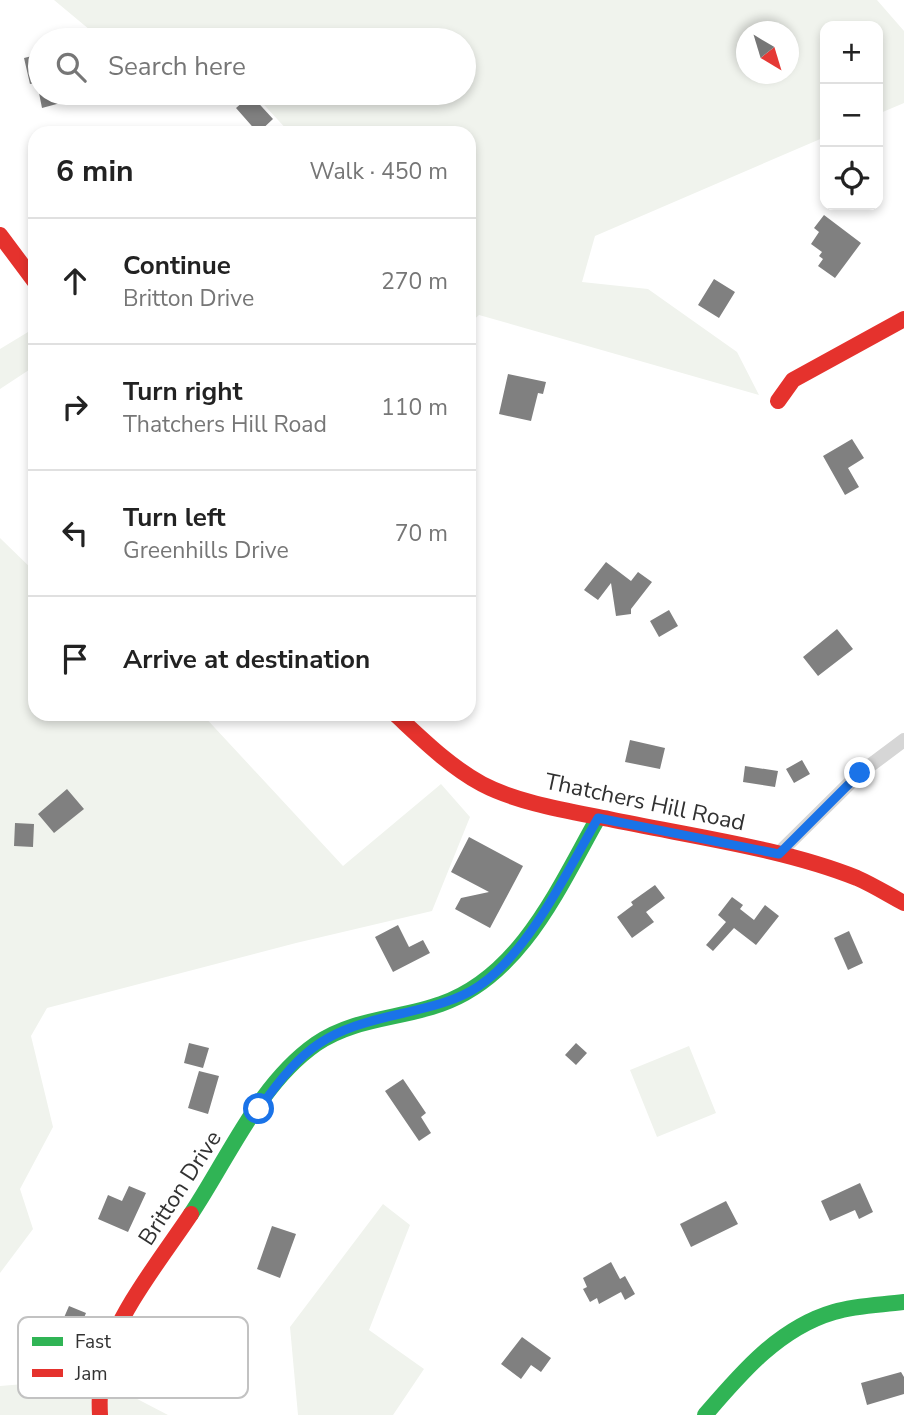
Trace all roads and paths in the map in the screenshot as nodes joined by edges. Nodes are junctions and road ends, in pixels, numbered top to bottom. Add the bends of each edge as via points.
1 (0, 235) edge
2 (28, 273) edge
3 (904, 319) edge
4 (778, 401) dead end
5 (403, 721) edge
6 (904, 740) edge
7 (598, 818) junction
8 (779, 854) junction
9 (904, 903) edge
10 (904, 1302) edge
11 (125, 1317) edge
12 (705, 1415) edge

1 - 2 street
3 - 4 street via 793,380
5 - 7 street, Thatchers Hill Road via 482,784
6 - 8 street via 860,773
7 - 8 street, Thatchers Hill Road
7 - 11 street, Britton Drive via 527,936 496,972 462,996 334,1033 283,1076
8 - 9 street, Thatchers Hill Road via 841,872
10 - 12 street via 837,1312 794,1330 764,1352

